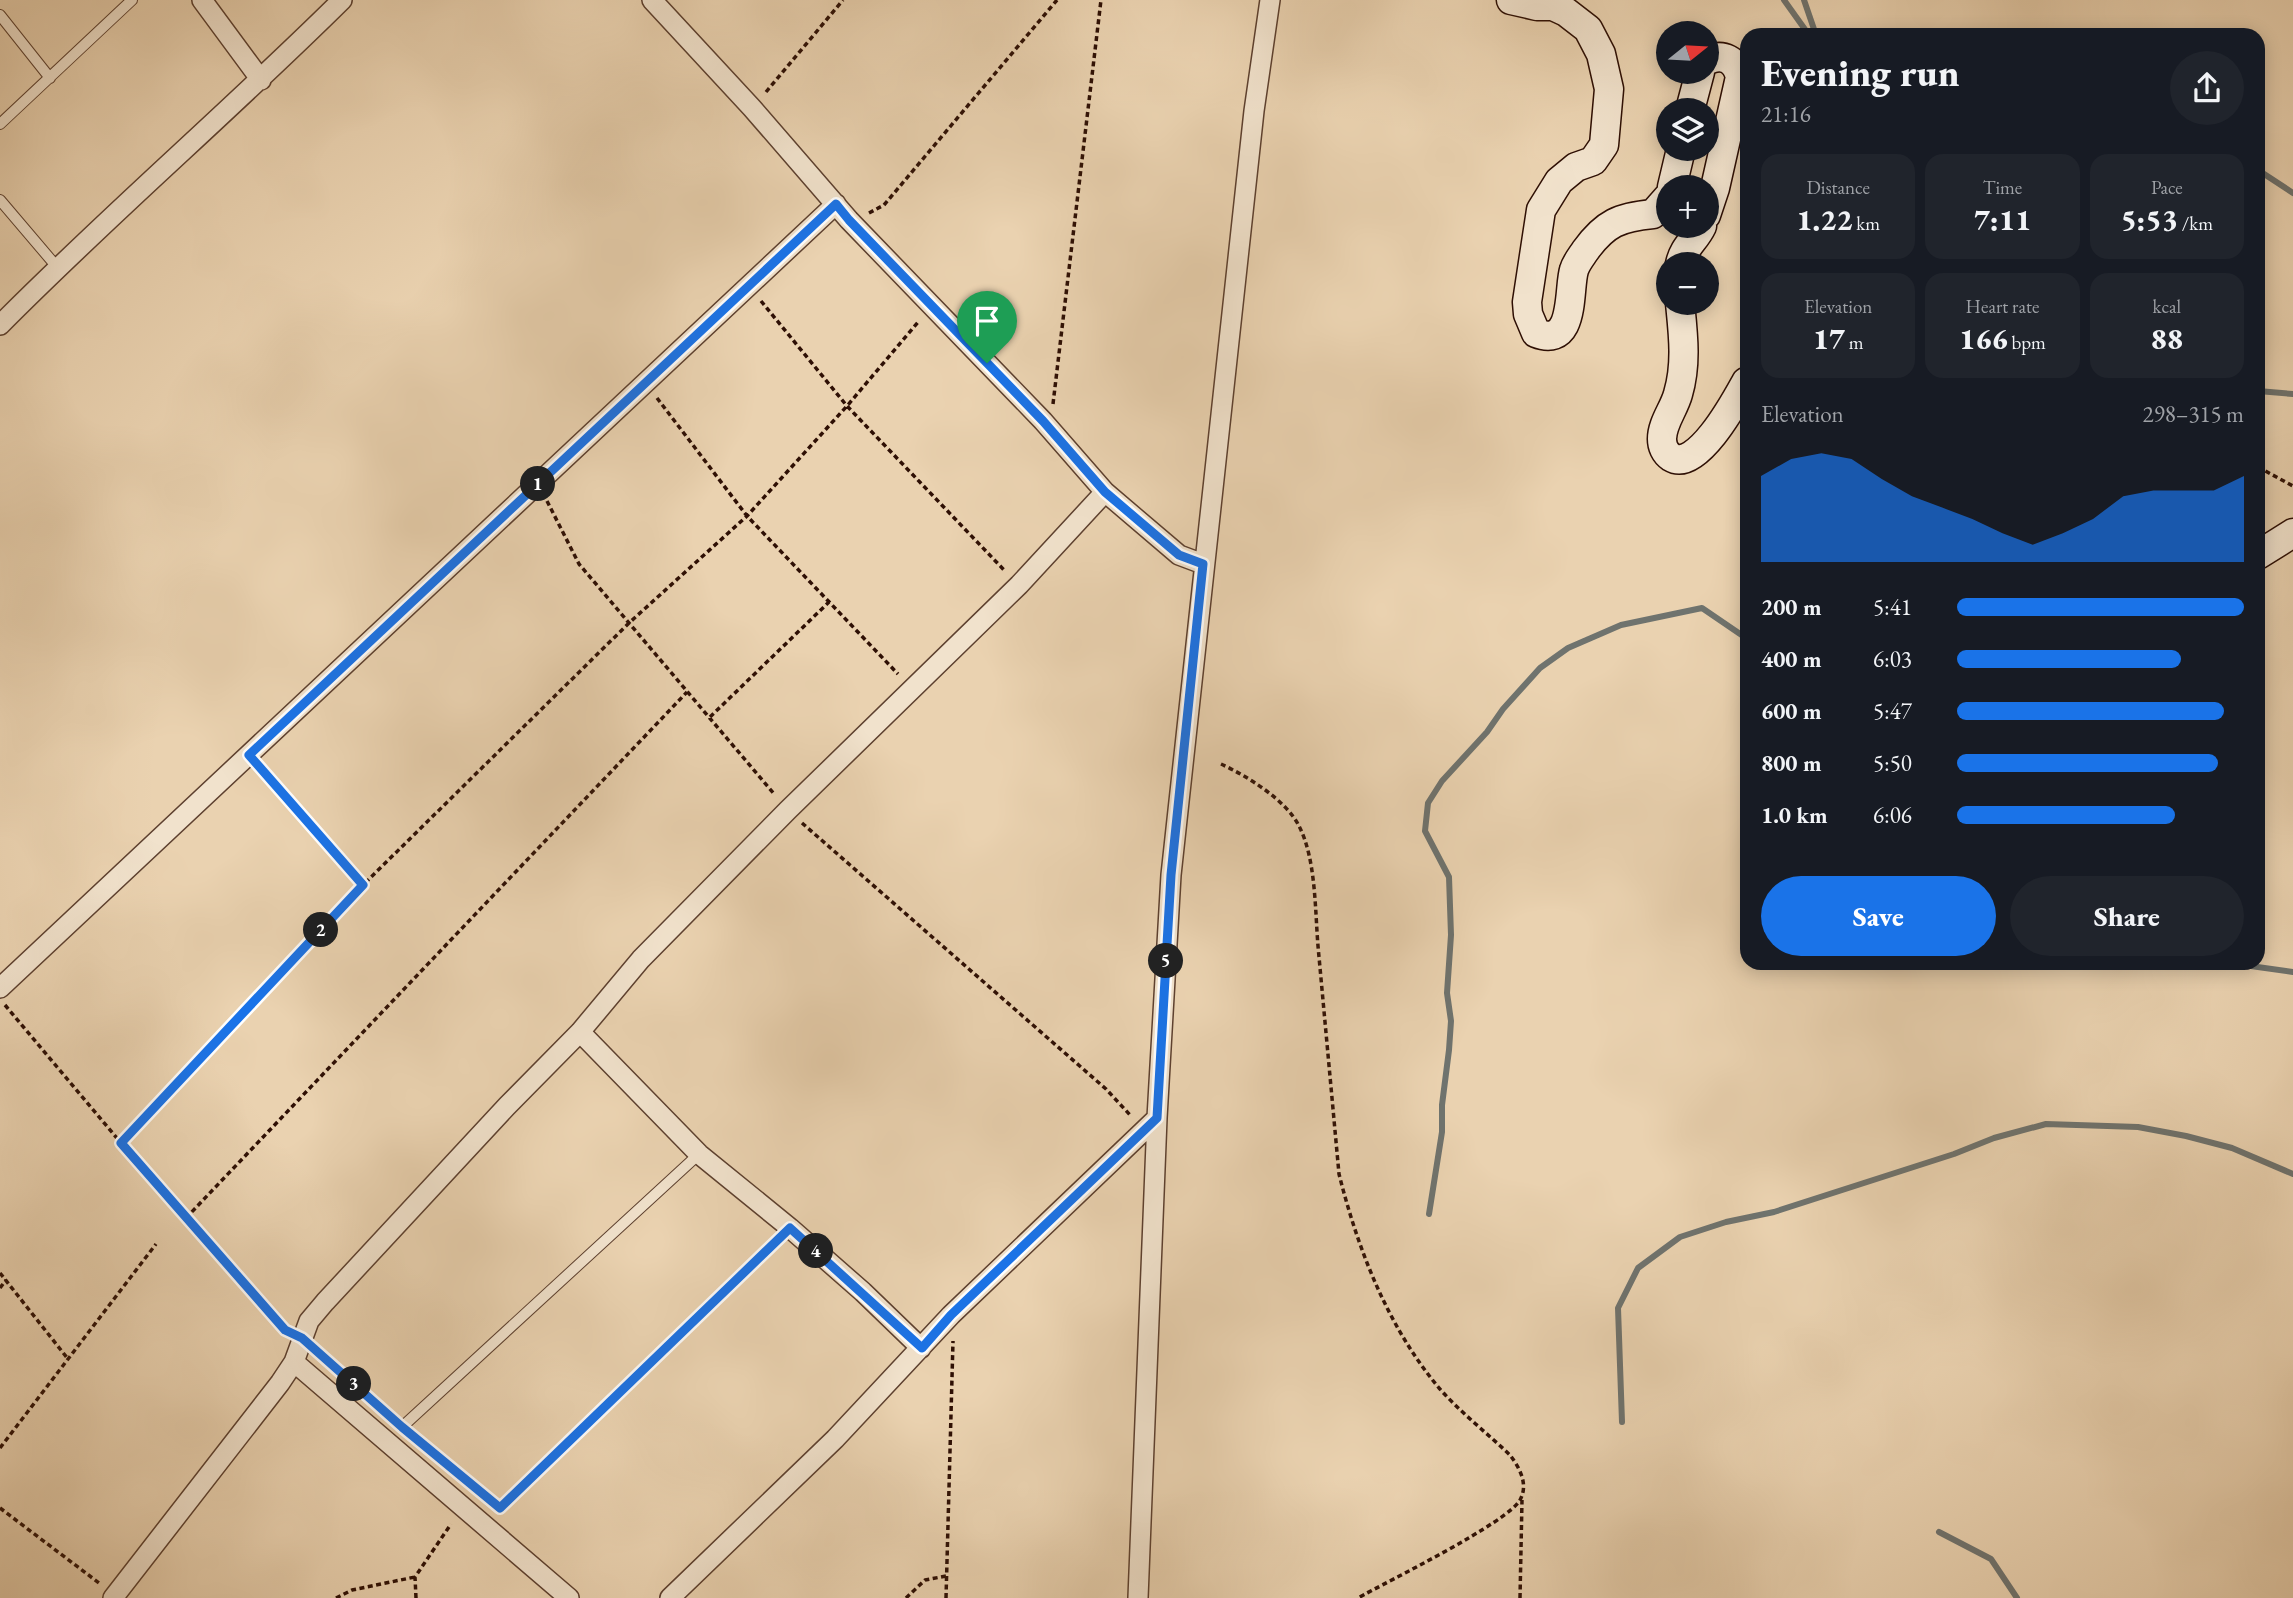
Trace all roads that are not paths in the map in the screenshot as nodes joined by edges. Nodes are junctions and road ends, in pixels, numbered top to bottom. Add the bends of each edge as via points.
1 (132, 0) edge
2 (202, 0) edge
3 (342, 0) edge
4 (652, 0) edge
5 (1270, 0) edge
6 (1511, 0) edge
7 (0, 15) edge
8 (1719, 57) edge
9 (50, 78) junction
10 (261, 80) junction
11 (0, 124) edge
12 (1718, 175) edge
13 (0, 200) edge
14 (836, 204) junction
15 (1656, 211) edge
16 (1696, 238) edge
17 (1684, 252) edge
18 (57, 267) junction
19 (1681, 315) edge
20 (0, 325) edge
21 (1740, 393) edge
22 (1105, 492) junction
23 (2293, 533) edge
24 (2265, 551) edge
25 (1203, 564) junction
26 (0, 988) edge
27 (580, 1031) junction
28 (1151, 1124) junction
29 (699, 1154) junction
30 (790, 1228) junction
31 (922, 1348) junction
32 (294, 1362) junction
33 (402, 1427) dead end
34 (500, 1508) road end
35 (114, 1597) edge
36 (569, 1598) edge
37 (670, 1598) edge
38 (1138, 1598) edge

1 - 9 lane
2 - 10 street
3 - 10 street
4 - 14 street
5 - 25 street
6 - 15 street via 1553,6 1588,29 1601,54 1609,89 1604,145 1593,161 1559,181 1541,210 1527,302 1536,332 1554,333 1567,321 1574,272 1608,225
7 - 9 lane
8 - 12 street via 1730,59 1740,78
9 - 11 lane
10 - 18 street
13 - 18 lane
14 - 22 street
14 - 26 street
16 - 17 street
18 - 20 street
19 - 21 street via 1684,365 1663,430 1666,452 1675,459 1698,451
22 - 25 street via 1179,555
22 - 27 street via 1019,585 641,959
23 - 24 street
25 - 28 street
27 - 29 street
27 - 32 street via 325,1302 309,1321
28 - 31 street
28 - 38 street
29 - 30 street
29 - 33 lane
30 - 31 street
30 - 34 lane
31 - 37 street
32 - 35 street
32 - 36 street

